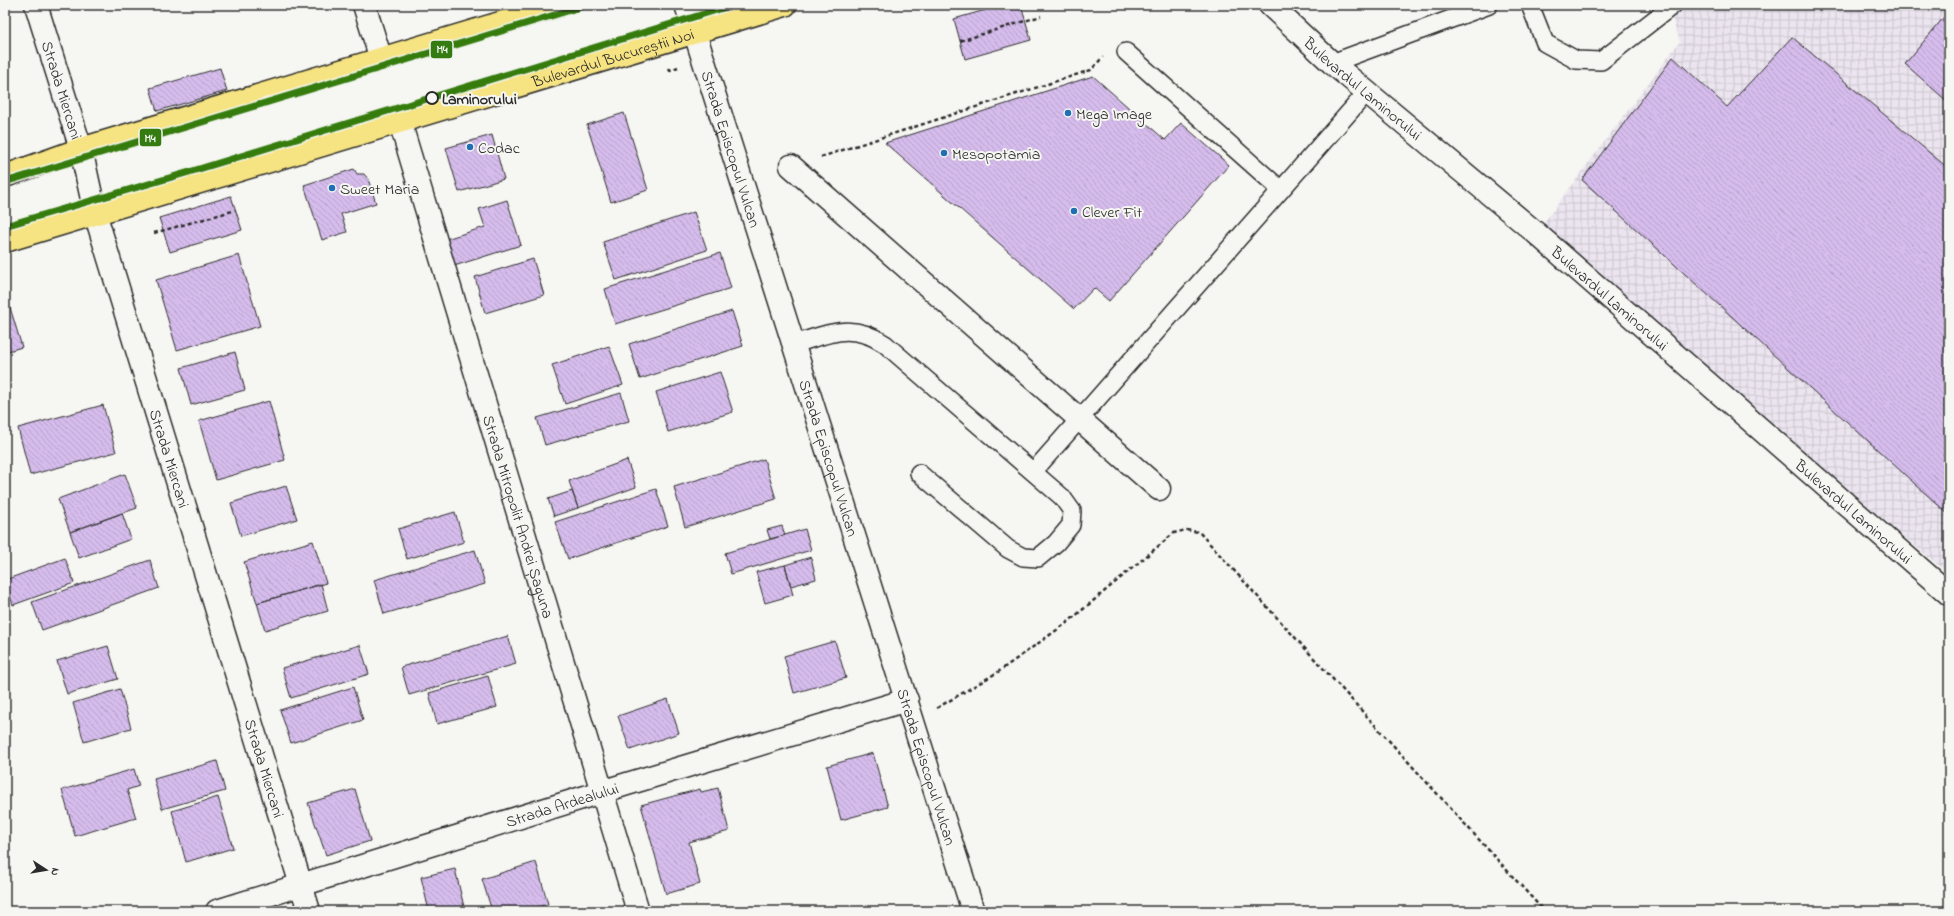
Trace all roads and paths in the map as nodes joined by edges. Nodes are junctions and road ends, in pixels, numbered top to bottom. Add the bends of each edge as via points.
1 (36, 5) edge
2 (364, 5) edge
3 (560, 5) edge
4 (686, 5) edge
5 (785, 5) edge
6 (1270, 5) edge
7 (1489, 5) edge
8 (1530, 5) edge
9 (1673, 5) edge
10 (1041, 16) dead end
11 (695, 33) junction
12 (960, 41) dead end
13 (1126, 52) joint
14 (381, 59) junction
15 (1332, 63) junction
16 (1367, 92) junction
17 (400, 122) junction
18 (81, 149) junction
19 (791, 166) joint
20 (5, 176) edge
21 (1281, 190) junction
22 (236, 210) dead end
23 (95, 213) junction
24 (154, 233) dead end
25 (5, 241) edge
26 (794, 344) junction
27 (1080, 420) junction
28 (1033, 472) junction
29 (919, 473) dead end
30 (1159, 489) dead end
31 (1949, 594) edge
32 (907, 700) junction
33 (933, 710) dead end
34 (602, 792) junction
35 (301, 885) junction
36 (217, 911) edge
37 (309, 911) edge
38 (638, 911) edge
39 (973, 911) edge
40 (1544, 911) edge

1 - 18 street, Strada Miercani
2 - 14 street
3 - 14 main road
4 - 11 street, Strada Episcopul Vulcan
5 - 11 main road, Bulevardul Bucureștii Noi
6 - 15 street, Bulevardul Laminorului
7 - 15 lane
8 - 9 lane via 1545,43 1576,60 1601,61
10 - 12 path
11 - 17 main road, Bulevardul Bucureștii Noi
11 - 26 street, Strada Episcopul Vulcan
13 - 19 path via 1114,44 1092,70
13 - 21 lane
14 - 18 main road
15 - 16 street, Bulevardul Laminorului
16 - 21 lane
16 - 31 street, Bulevardul Laminorului via 1536,233
17 - 23 main road, Bulevardul Bucureștii Noi
17 - 34 street, Strada Mitropolit Andrei Șaguna
18 - 20 main road
18 - 23 street, Strada Miercani
19 - 27 street
21 - 27 lane
22 - 24 path
23 - 25 main road, Bulevardul Bucureștii Noi
23 - 35 street, Strada Miercani
26 - 28 lane via 840,331 856,330 872,335
26 - 32 street, Strada Episcopul Vulcan
27 - 28 lane
27 - 30 street
28 - 29 lane via 1062,496 1072,511 1071,525 1056,543 1038,558 1023,558 1008,549
32 - 34 street, Strada Ardealului
32 - 39 street, Strada Episcopul Vulcan
33 - 40 path via 998,672 1068,622 1174,533 1186,530 1199,532
34 - 35 street, Strada Ardealului
34 - 38 street, Strada Mitropolit Andrei Șaguna
35 - 36 street, Strada Ardealului
35 - 37 street, Strada Miercani

